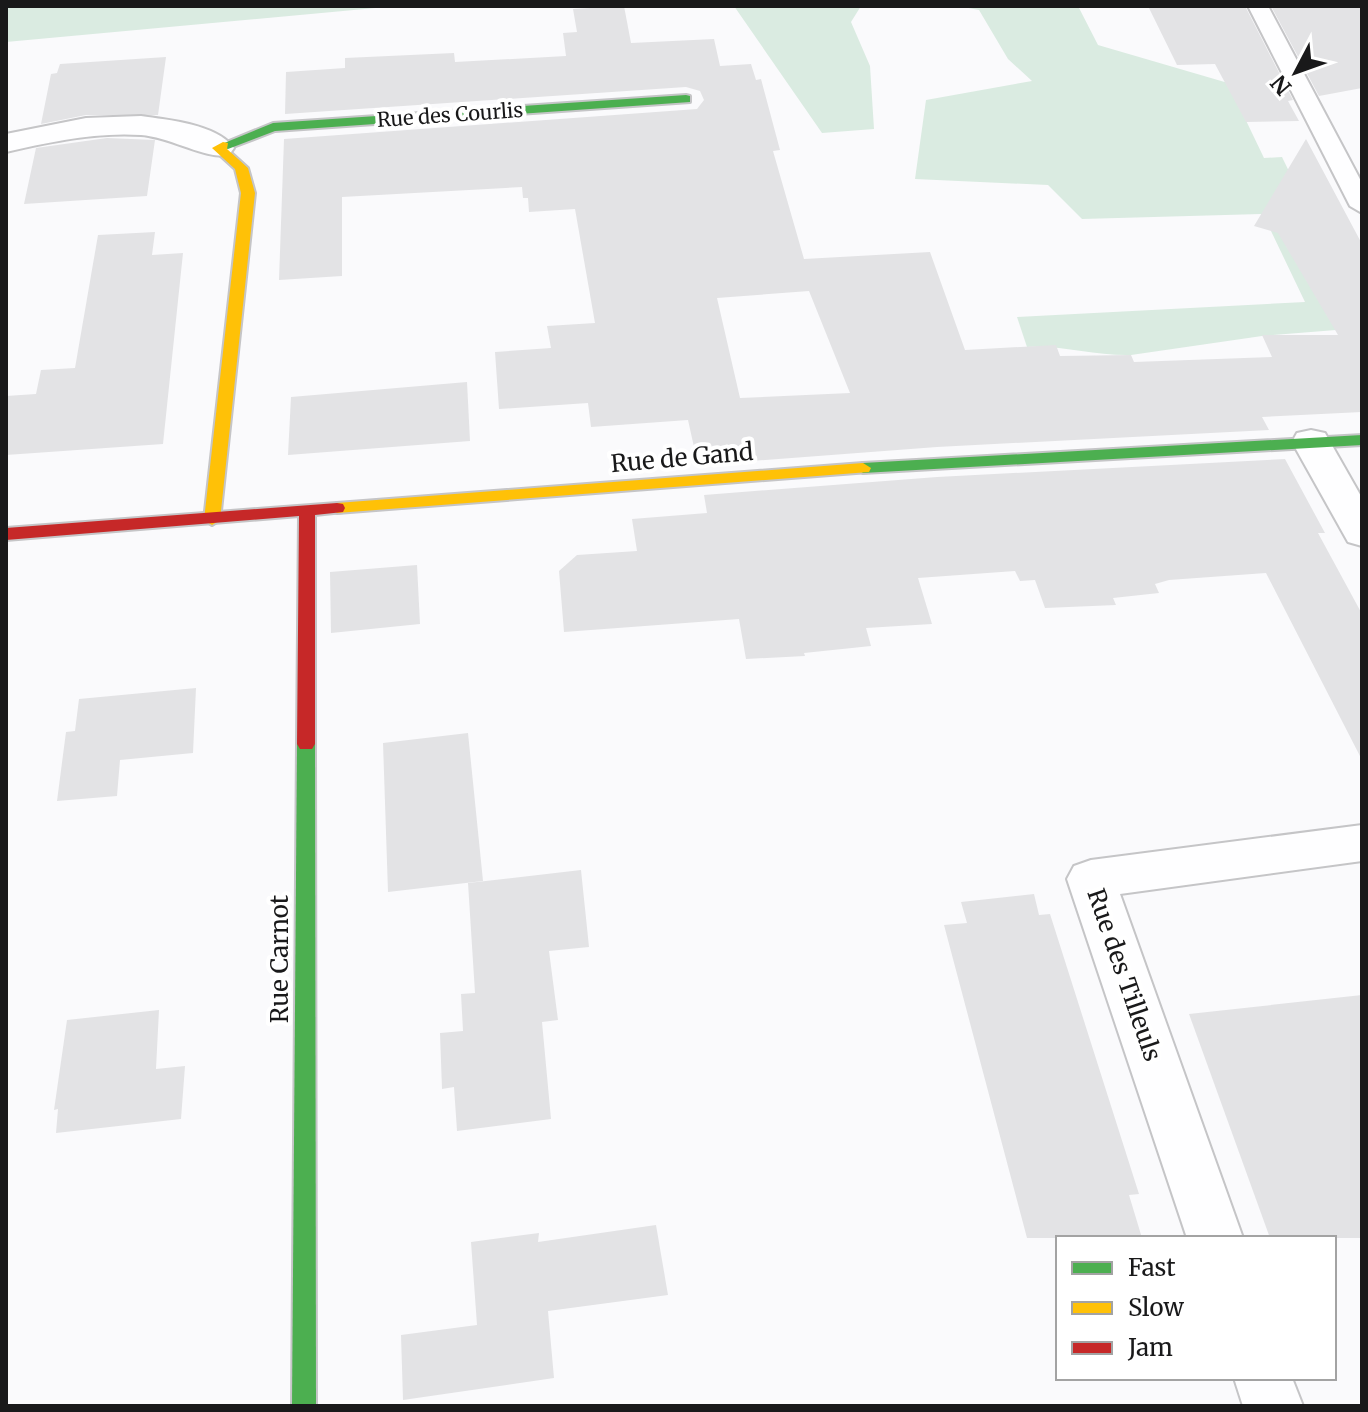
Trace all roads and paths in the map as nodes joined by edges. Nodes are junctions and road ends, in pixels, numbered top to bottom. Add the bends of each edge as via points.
1 (1258, 6) edge
2 (686, 99) dead end
3 (6, 143) edge
4 (218, 148) junction
5 (1362, 206) edge
6 (1362, 440) edge
7 (1311, 442) junction
8 (307, 513) junction
9 (212, 520) junction
10 (1362, 533) edge
11 (6, 534) edge
12 (1362, 843) edge
13 (1214, 1236) edge
14 (1264, 1380) edge
15 (304, 1406) edge
16 (1273, 1406) edge

1 - 5 lane
2 - 4 street, Rue des Courlis via 273,127
3 - 4 street via 77,128 145,126 185,132
4 - 9 street via 241,168 248,193
6 - 7 street, Rue de Gand
7 - 8 street, Rue de Gand via 937,462
7 - 10 street
8 - 9 street, Rue de Gand
8 - 15 street, Rue Carnot
9 - 11 street, Rue de Gand
12 - 13 street, Rue des Tilleuls via 1091,879
14 - 16 street

